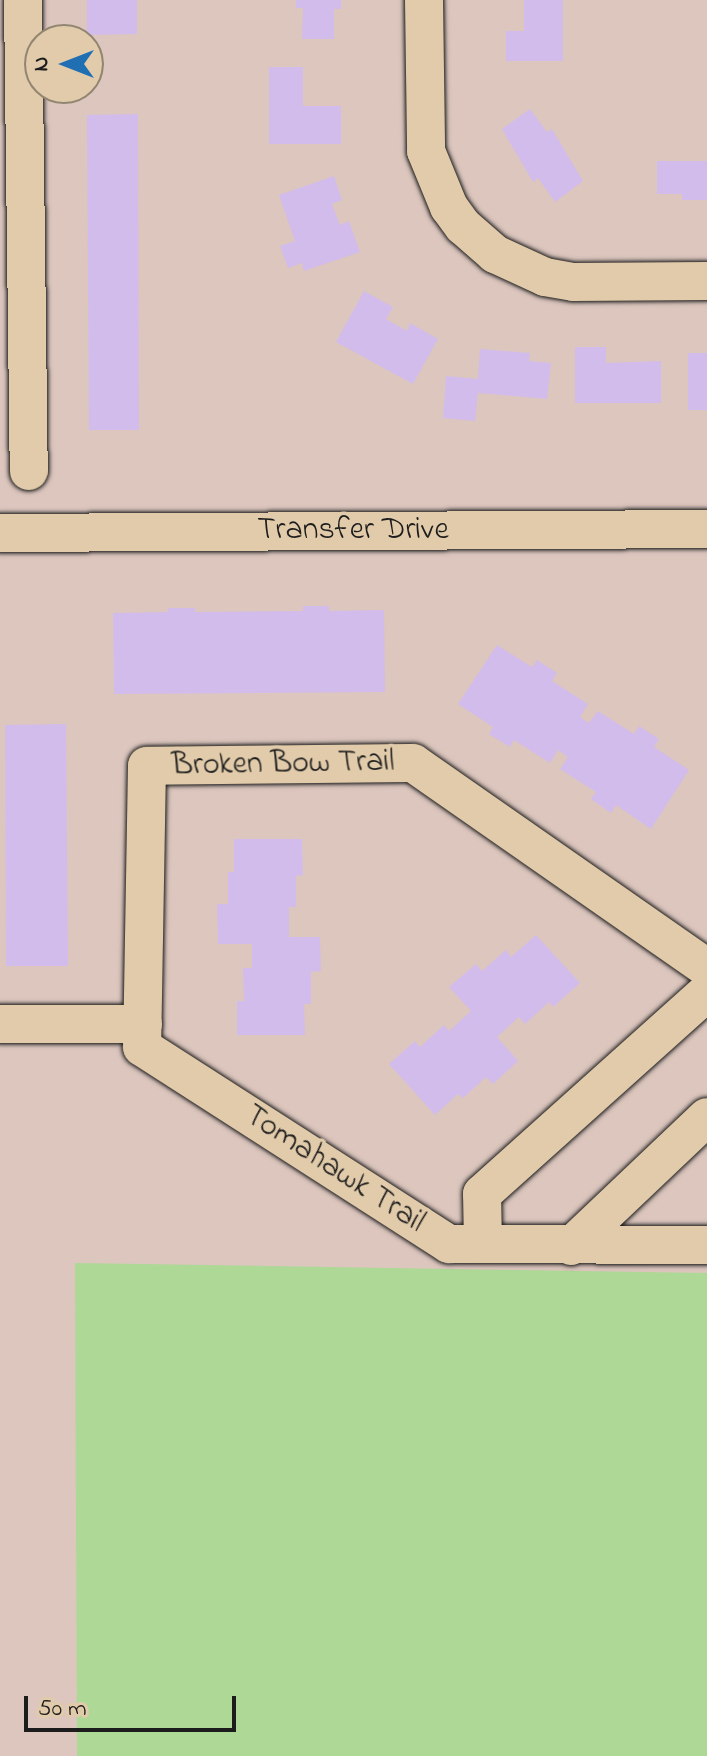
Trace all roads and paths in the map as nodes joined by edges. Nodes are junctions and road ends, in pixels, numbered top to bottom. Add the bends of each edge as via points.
1 (23, 0) edge
2 (424, 0) edge
3 (707, 281) edge
4 (13, 340) edge
5 (29, 471) dead end
6 (707, 529) edge
7 (0, 533) edge
8 (707, 968) edge
9 (707, 992) edge
10 (0, 1024) edge
11 (143, 1024) junction
12 (707, 1117) edge
13 (483, 1244) junction
14 (707, 1245) edge
15 (571, 1246) junction

1 - 4 street
2 - 3 street via 426,151 455,215 495,254 545,277
4 - 5 street
6 - 7 street, Transfer Drive
8 - 11 street, Broken Bow Trail via 413,763 147,766
9 - 13 street via 482,1194
10 - 11 street
11 - 13 street, Tomahawk Trail via 142,1047 449,1244
12 - 15 street
13 - 15 street, Tomahawk Trail
14 - 15 street, Tomahawk Trail

